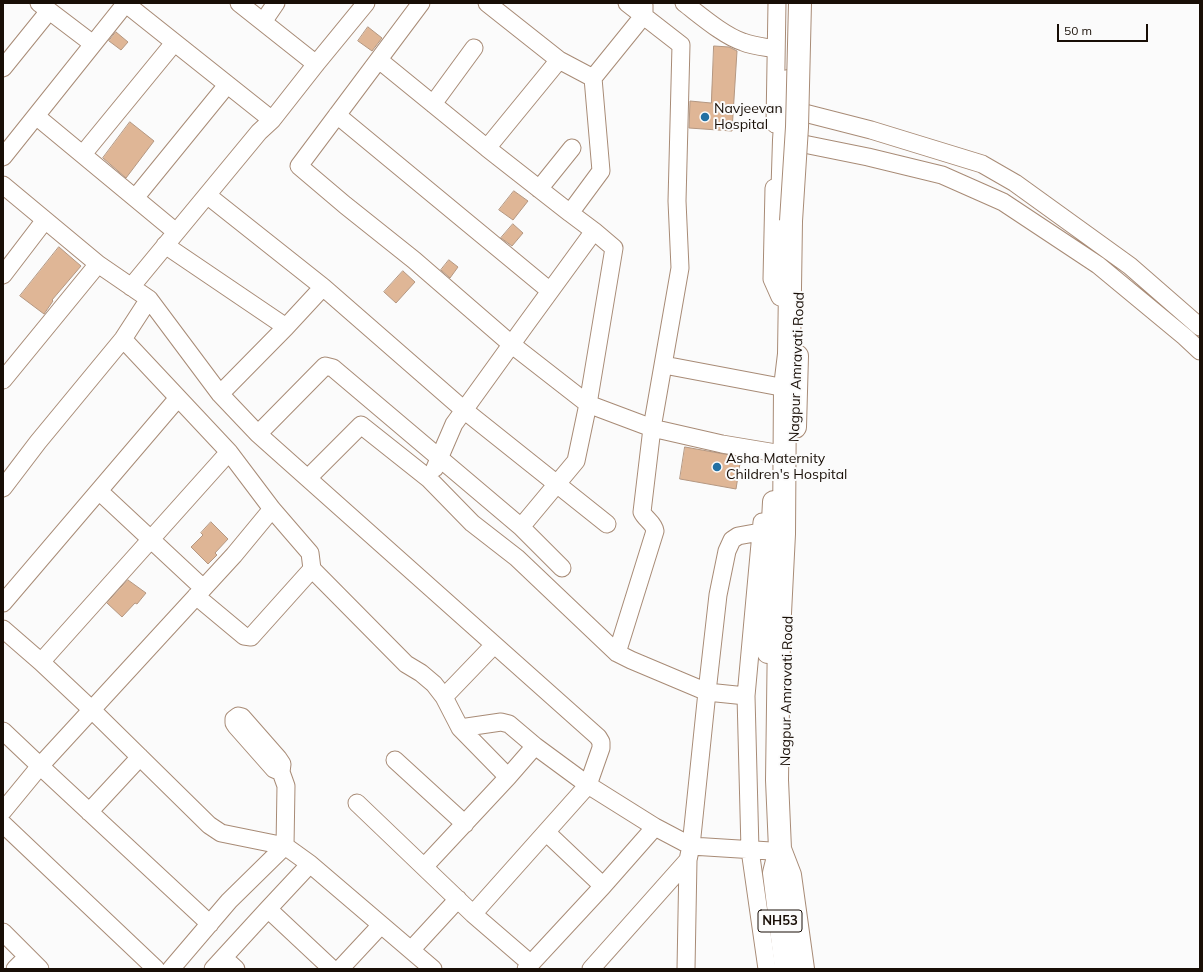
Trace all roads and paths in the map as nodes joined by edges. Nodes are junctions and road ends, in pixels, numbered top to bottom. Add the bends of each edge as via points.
1 (126, 3) edge
2 (239, 3) edge
3 (276, 3) edge
4 (366, 3) edge
5 (421, 3) edge
6 (487, 3) edge
7 (627, 3) edge
8 (684, 3) edge
9 (777, 3) edge
10 (791, 3) edge
11 (800, 3) edge
12 (810, 3) edge
13 (44, 7) edge
14 (644, 9) edge
15 (264, 22) junction
16 (174, 43) junction
17 (93, 44) junction
18 (474, 48) dead end
19 (776, 49) junction
20 (379, 60) junction
21 (559, 60) junction
22 (316, 64) junction
23 (3, 68) edge
24 (593, 78) junction
25 (227, 85) junction
26 (433, 104) junction
27 (790, 109) junction
28 (337, 115) junction
29 (36, 116) junction
30 (272, 120) junction
31 (787, 141) junction
32 (487, 148) junction
33 (572, 148) dead end
34 (82, 154) junction
35 (3, 156) edge
36 (982, 164) junction
37 (3, 185) edge
38 (973, 188) junction
39 (539, 189) junction
40 (207, 194) junction
41 (135, 198) junction
42 (570, 213) junction
43 (45, 220) junction
44 (594, 231) junction
45 (171, 238) junction
46 (98, 264) junction
47 (3, 275) edge
48 (131, 287) junction
49 (323, 287) junction
50 (550, 291) junction
51 (149, 300) junction
52 (286, 327) junction
53 (1200, 327) edge
54 (123, 340) junction
55 (512, 344) junction
56 (1200, 351) edge
57 (664, 365) junction
58 (3, 380) edge
59 (775, 386) junction
60 (220, 394) junction
61 (178, 398) junction
62 (588, 404) junction
63 (464, 410) junction
64 (652, 428) junction
65 (258, 434) junction
66 (229, 452) junction
67 (776, 453) junction
68 (440, 458) junction
69 (308, 478) junction
70 (428, 479) junction
71 (5, 480) edge
72 (556, 484) junction
73 (98, 491) junction
74 (774, 495) junction
75 (272, 509) junction
76 (607, 524) dead end
77 (521, 527) junction
78 (760, 532) junction
79 (150, 539) junction
80 (562, 568) dead end
81 (312, 569) junction
82 (199, 592) junction
83 (3, 603) edge
84 (3, 629) edge
85 (494, 645) junction
86 (617, 653) junction
87 (41, 662) junction
88 (707, 692) junction
89 (746, 696) junction
90 (444, 697) junction
91 (91, 709) junction
92 (460, 728) junction
93 (3, 731) edge
94 (535, 746) junction
95 (140, 757) junction
96 (395, 760) dead end
97 (40, 766) junction
98 (282, 772) dead end
99 (508, 777) junction
100 (588, 785) junction
101 (357, 803) dead end
102 (3, 811) edge
103 (89, 812) junction
104 (3, 824) edge
105 (464, 824) junction
106 (655, 827) junction
107 (546, 832) junction
108 (285, 846) junction
109 (767, 850) junction
110 (690, 853) junction
111 (310, 864) junction
112 (424, 867) junction
113 (782, 874) junction
114 (603, 886) junction
115 (458, 899) junction
116 (268, 909) junction
117 (473, 914) junction
118 (210, 924) junction
119 (382, 925) junction
120 (3, 932) edge
121 (411, 950) junction
122 (27, 957) junction
123 (224, 965) edge
124 (529, 966) edge
125 (15, 969) edge
126 (40, 969) edge
127 (156, 969) edge
128 (171, 969) edge
129 (332, 969) edge
130 (340, 969) edge
131 (432, 969) edge
132 (591, 969) edge
133 (686, 969) edge
134 (767, 969) edge
135 (786, 969) edge
136 (803, 969) edge

1 - 16 street
1 - 17 street
2 - 15 street
3 - 15 street
4 - 22 street
5 - 20 street
6 - 21 street
7 - 14 street
8 - 19 street via 731,37 755,46
9 - 19 street
10 - 27 main road, Nagpur Amravati Road / NH53
11 - 109 main road, bridge via 797,127 791,221 789,354 785,387 777,780
12 - 27 main road, Nagpur Amravati Road / NH53
13 - 17 street
13 - 23 street
14 - 24 street
14 - 57 street via 681,45 677,201 680,268
15 - 22 street
16 - 25 street
16 - 34 street
17 - 29 street
18 - 26 street
19 - 27 street
20 - 26 street
20 - 28 street
21 - 24 street
21 - 32 street
22 - 30 street
24 - 42 street via 601,171
25 - 30 street
25 - 41 street
26 - 32 street
27 - 31 main road, Nagpur Amravati Road / NH53
27 - 31 street
27 - 36 street via 871,130
28 - 50 street
28 - 55 street via 299,166
29 - 34 street
29 - 35 street
30 - 40 street
31 - 38 street via 942,174
31 - 59 main road, Nagpur Amravati Road / NH53 via 779,354
31 - 113 main road, Nagpur Amravati Road / NH53 via 788,623
32 - 39 street
33 - 39 street
34 - 41 street
36 - 38 street
36 - 53 street via 1015,183 1130,266
37 - 43 street
38 - 56 street via 1003,202 1098,265
39 - 42 street
40 - 45 street
40 - 49 street
41 - 45 street
42 - 44 street
43 - 46 street
43 - 47 street
44 - 50 street
44 - 62 street via 614,248
45 - 48 street
45 - 52 street
46 - 48 street
46 - 58 street
48 - 51 street
49 - 52 street
49 - 63 street
50 - 55 street
51 - 54 street
51 - 60 street
52 - 60 street
54 - 61 street
54 - 71 street
55 - 62 street
55 - 63 street
57 - 59 street
57 - 64 street
59 - 67 main road, Nagpur Amravati Road / NH53
60 - 65 street
61 - 66 street
61 - 73 street
62 - 64 street
62 - 72 street via 576,461
63 - 68 street via 454,424
63 - 72 street
64 - 67 street
64 - 86 street via 642,514 655,530
65 - 68 street via 325,366 329,366
65 - 69 street
66 - 75 street
66 - 79 street
67 - 74 main road, Nagpur Amravati Road / NH53
68 - 70 street
68 - 77 street
69 - 70 street via 361,426
69 - 85 street
70 - 86 street via 472,524 517,558
72 - 76 street
72 - 77 street
73 - 79 street
73 - 83 street
74 - 78 street via 766,508
74 - 109 main road, Nagpur Amravati Road / NH53 via 769,595
75 - 81 street via 310,553
75 - 82 street
77 - 80 street
78 - 88 street via 738,536 732,540 727,551 718,595
78 - 89 street
79 - 82 street
79 - 87 street
81 - 82 street via 248,638
81 - 90 street via 406,664 422,673
82 - 91 street
84 - 87 street
85 - 90 street
85 - 100 street via 598,737 601,742
86 - 88 street
87 - 91 street
88 - 89 street
88 - 110 street
89 - 109 street
90 - 92 street
91 - 95 street
91 - 97 street
92 - 94 street via 501,722 509,724
92 - 99 street
93 - 97 street
94 - 99 street
94 - 100 street
95 - 103 street
95 - 108 street via 209,825 221,833
96 - 105 street
97 - 102 street
97 - 103 street
98 - 108 street via 286,786
99 - 105 street
100 - 106 street
100 - 107 street
101 - 112 street
103 - 118 street
104 - 127 street
105 - 112 street
106 - 110 street
106 - 114 street
107 - 114 street
107 - 117 street
108 - 111 street
108 - 118 street via 229,901
109 - 110 street
109 - 113 main road, Nagpur Amravati Road
109 - 134 street
110 - 132 street
110 - 133 street
111 - 116 street
111 - 119 street
112 - 115 street
113 - 135 main road, Nagpur Amravati Road / NH53
113 - 136 main road, Nagpur Amravati Road / NH53
114 - 124 street
115 - 117 street
115 - 121 street
116 - 123 street
116 - 129 street
117 - 124 street
118 - 128 street
119 - 121 street
119 - 130 street
120 - 122 street
121 - 131 street
122 - 125 street
122 - 126 street

